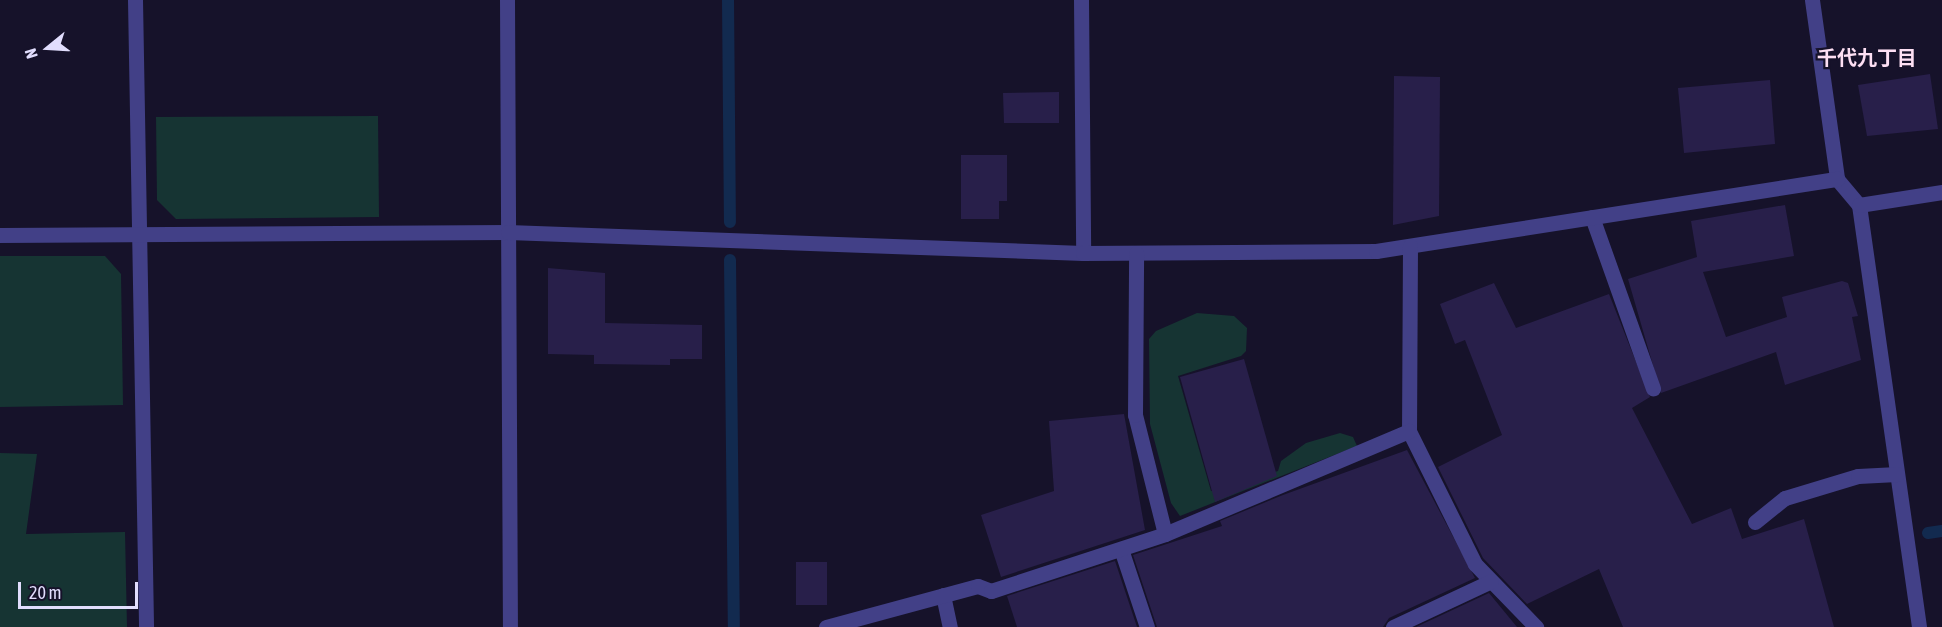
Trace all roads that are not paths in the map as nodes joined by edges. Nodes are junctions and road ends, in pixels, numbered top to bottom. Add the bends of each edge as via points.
1 (135, 0) edge
2 (507, 0) edge
3 (1081, 0) edge
4 (1812, 0) edge
5 (1837, 179) junction
6 (1942, 192) edge
7 (1859, 205) junction
8 (1592, 218) junction
9 (508, 232) junction
10 (139, 234) junction
11 (0, 235) edge
12 (1410, 246) junction
13 (1083, 253) junction
14 (1136, 253) junction
15 (1653, 388) dead end
16 (1409, 431) junction
17 (1897, 474) junction
18 (1755, 522) dead end
19 (1165, 534) junction
20 (1122, 552) junction
21 (1491, 581) junction
22 (943, 595) junction
23 (146, 627) edge
24 (510, 627) edge
25 (826, 627) edge
26 (950, 627) edge
27 (1147, 627) edge
28 (1393, 627) edge
29 (1536, 627) edge
30 (1919, 627) edge

1 - 10 street
2 - 9 street
3 - 13 street
4 - 5 street
5 - 7 street
5 - 8 street
6 - 7 street
7 - 17 street
8 - 12 street
8 - 15 street
9 - 10 street
9 - 13 street
9 - 24 street
10 - 11 street
10 - 23 street
12 - 14 street
12 - 16 street
13 - 14 street
14 - 19 street via 1135,415
16 - 19 street
16 - 21 street via 1475,564
17 - 18 street via 1858,476 1785,498
17 - 30 street
19 - 20 street
20 - 22 street via 991,591 978,586
20 - 27 street
21 - 28 street
21 - 29 street
22 - 25 street
22 - 26 street

